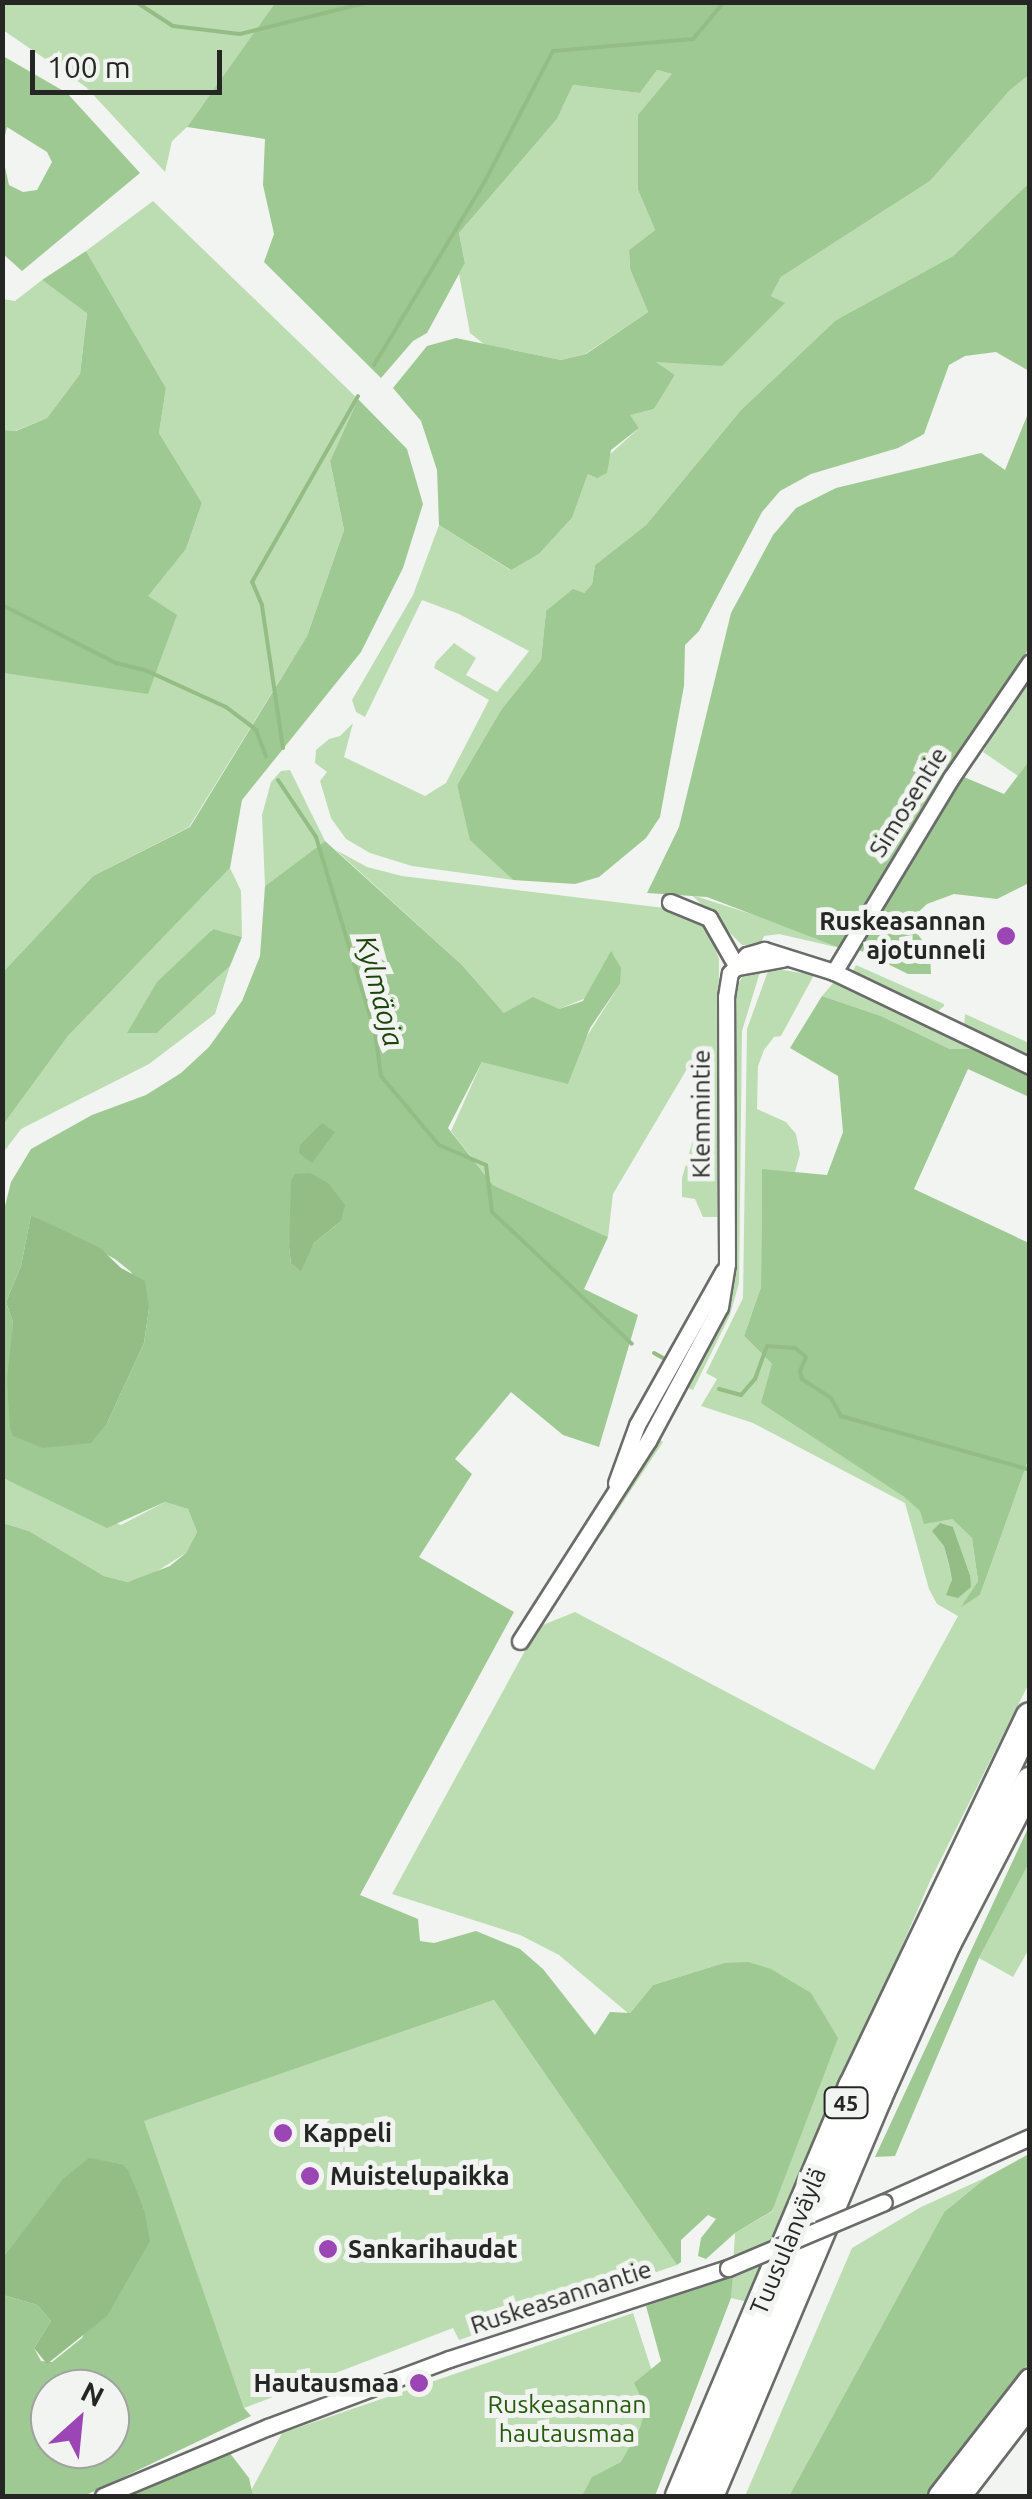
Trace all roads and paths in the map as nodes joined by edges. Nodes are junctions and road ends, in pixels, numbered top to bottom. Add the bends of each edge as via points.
1 (1030, 662) edge
2 (670, 902) dead end
3 (737, 967) junction
4 (834, 972) junction
5 (1025, 1062) edge
6 (520, 1641) dead end
7 (1030, 1718) edge
8 (1030, 1782) edge
9 (1030, 2137) edge
10 (1030, 2379) edge
11 (1030, 2406) edge
12 (103, 2496) edge
13 (680, 2496) edge
14 (709, 2496) edge
15 (939, 2496) edge
16 (961, 2496) edge

1 - 4 street, Simosentie
2 - 3 street via 709,918
3 - 4 street via 747,954 764,950
3 - 6 street, Klemmintie via 726,997 727,1264 637,1425 615,1487
4 - 5 street
7 - 13 highway, Tuusulanväylä / 45 via 853,2087
8 - 14 highway, Tuusulanväylä / 45 via 885,2081
9 - 12 street, Ruskeasannantie, bridge via 728,2268 449,2359
10 - 15 main road
11 - 16 main road

